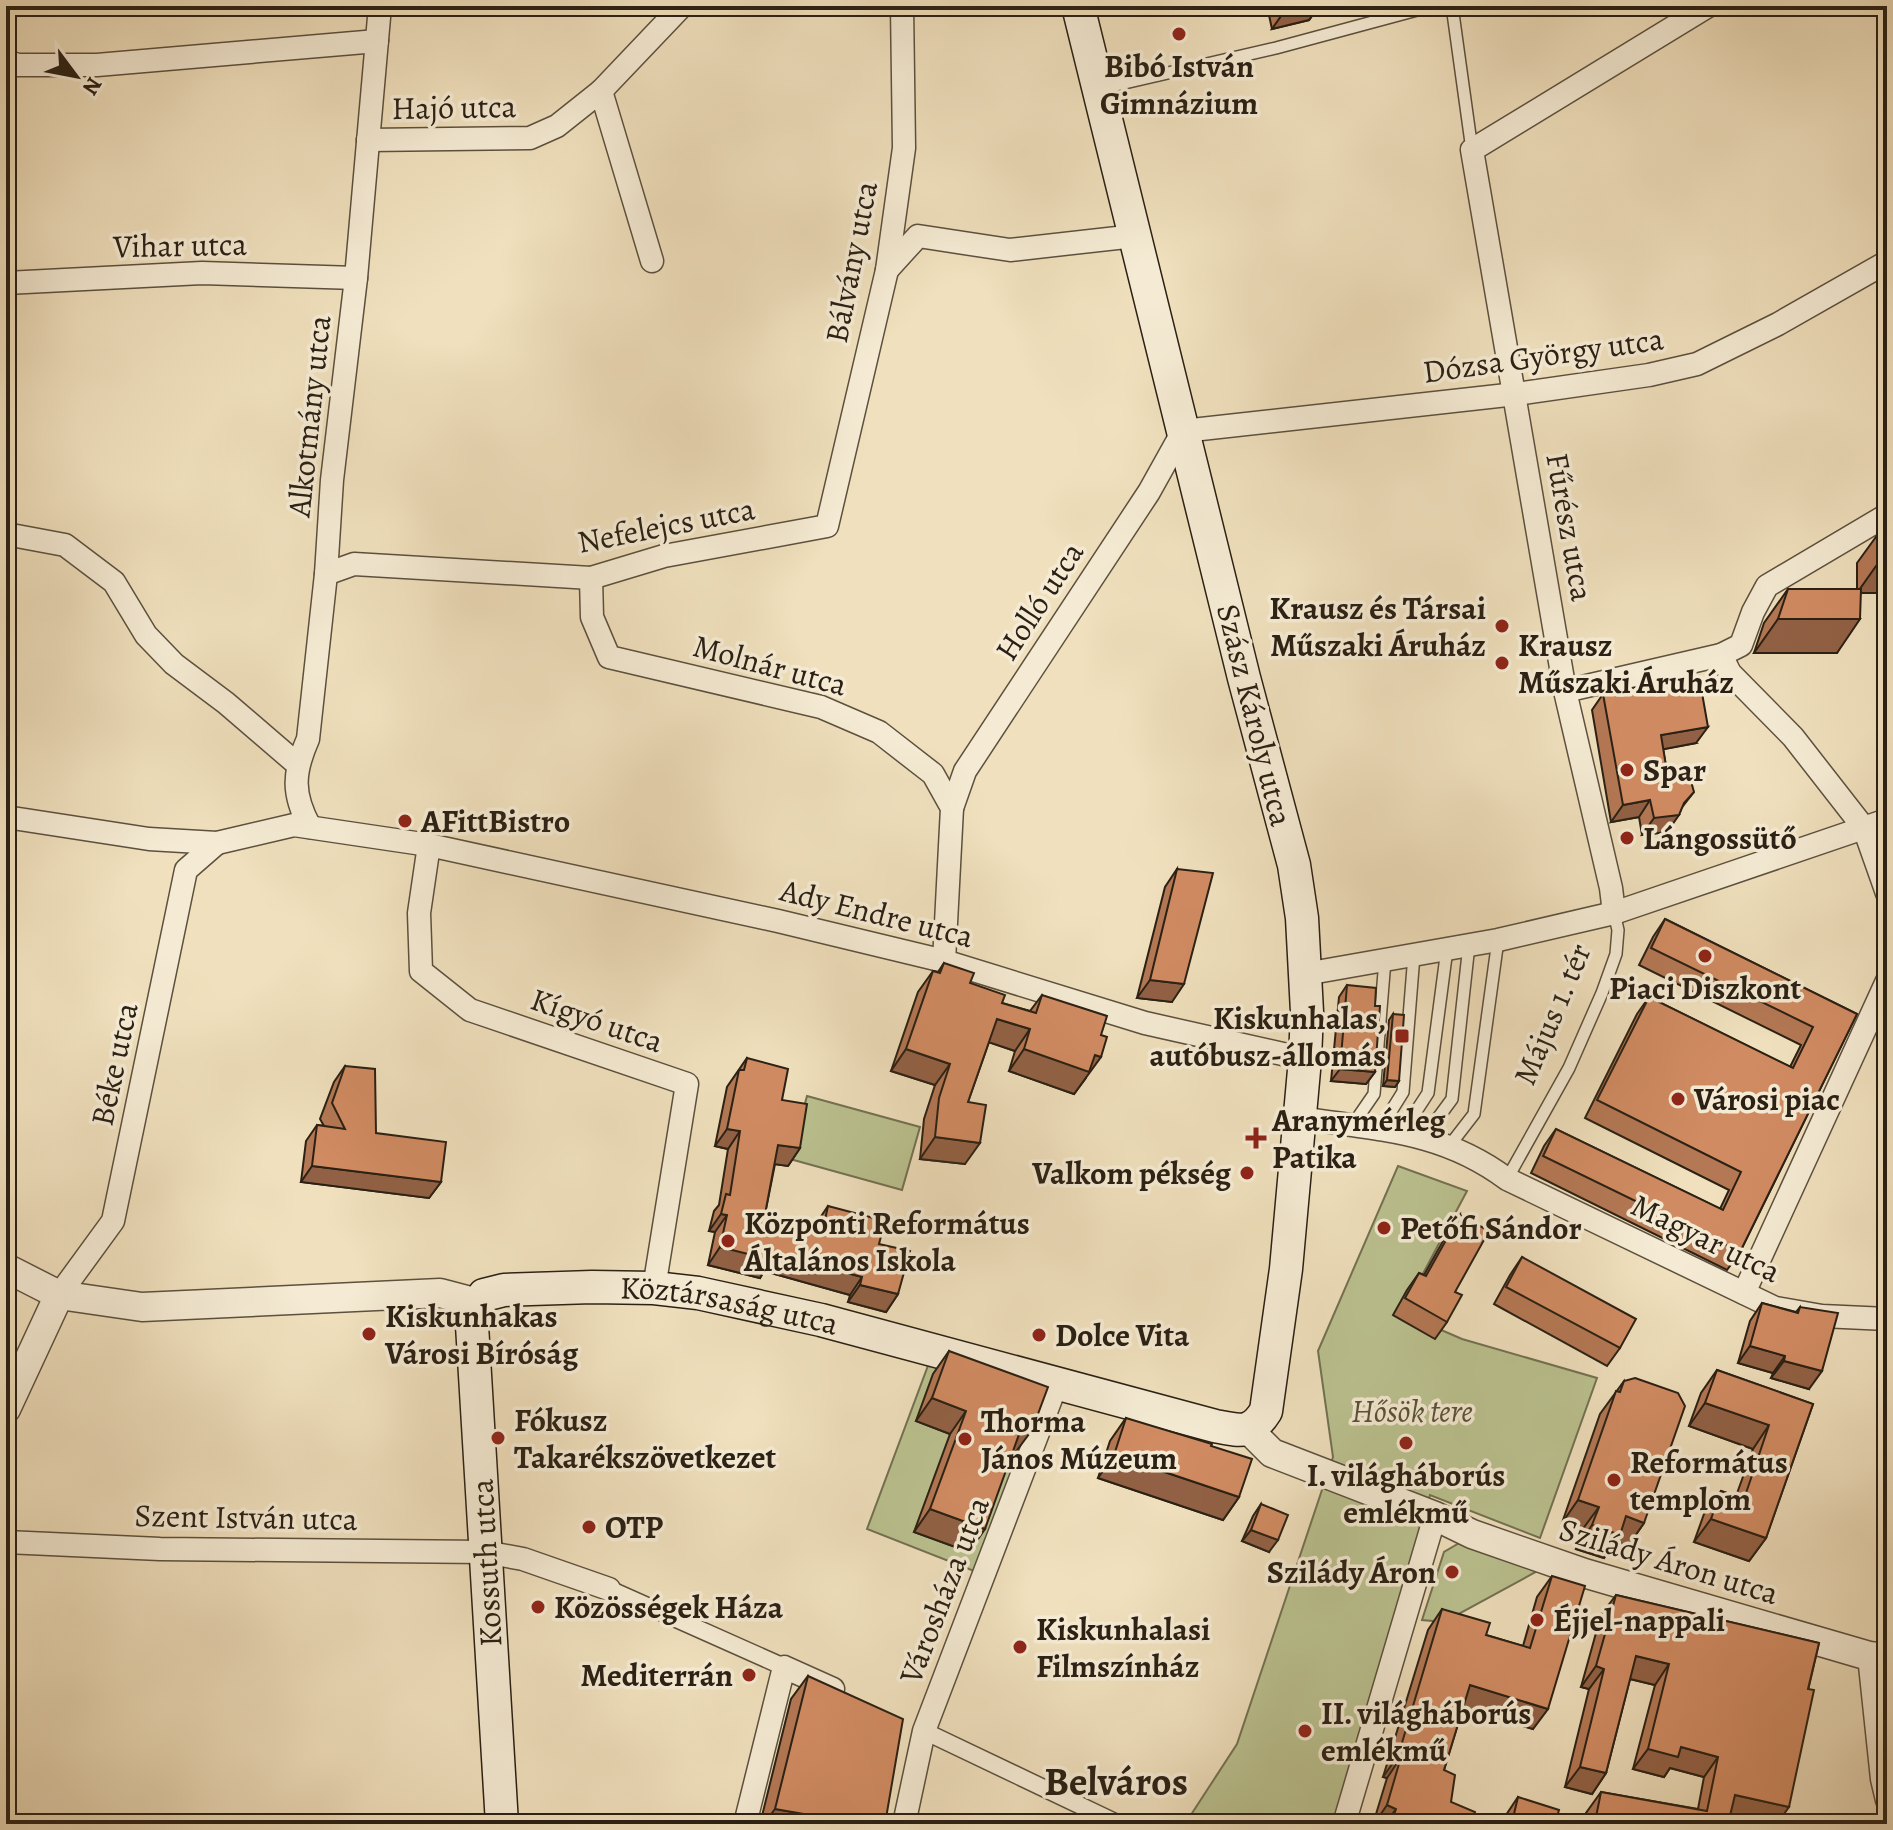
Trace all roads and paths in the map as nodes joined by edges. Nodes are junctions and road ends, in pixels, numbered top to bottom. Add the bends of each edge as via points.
1 (380, 6) edge
2 (682, 6) edge
3 (902, 6) edge
4 (1078, 6) edge
5 (1432, 6) edge
6 (1452, 6) edge
7 (1708, 6) edge
8 (377, 41) junction
9 (6, 61) edge
10 (1098, 89) junction
11 (601, 91) junction
12 (368, 140) junction
13 (1472, 150) junction
14 (1135, 236) junction
15 (652, 261) dead end
16 (1887, 262) edge
17 (887, 270) junction
18 (356, 278) junction
19 (6, 283) edge
20 (1516, 394) junction
21 (1183, 431) junction
22 (1887, 515) edge
23 (827, 526) joint
24 (6, 534) edge
25 (326, 574) junction
26 (591, 578) junction
27 (1721, 655) junction
28 (1565, 691) junction
29 (297, 764) junction
30 (952, 808) junction
31 (6, 817) edge
32 (1887, 820) edge
33 (302, 826) junction
34 (1864, 828) junction
35 (217, 843) junction
36 (429, 845) junction
37 (1887, 893) edge
38 (1614, 913) junction
39 (1498, 940) junction
40 (1458, 947) junction
41 (1414, 955) junction
42 (1385, 960) junction
43 (944, 961) junction
44 (1305, 974) junction
45 (1887, 981) edge
46 (1305, 1059) junction
47 (1300, 1118) junction
48 (1352, 1126) junction
49 (1402, 1133) junction
50 (1450, 1145) junction
51 (1507, 1179) junction
52 (6, 1268) edge
53 (654, 1288) junction
54 (1744, 1293) junction
55 (59, 1295) junction
56 (478, 1303) junction
57 (1887, 1319) edge
58 (1057, 1383) junction
59 (6, 1409) edge
60 (1249, 1430) junction
61 (1435, 1516) junction
62 (6, 1542) edge
63 (485, 1552) junction
64 (609, 1589) joint
65 (1878, 1657) edge
66 (784, 1667) junction
67 (850, 1697) edge
68 (902, 1721) edge
69 (924, 1731) junction
70 (1887, 1800) edge
71 (502, 1824) edge
72 (745, 1824) edge
73 (904, 1824) edge
74 (1119, 1824) edge
75 (1344, 1824) edge

1 - 8 street, Alkotmány utca
2 - 11 street, Hajó utca
3 - 17 street, Bálvány utca via 904,148
4 - 10 main road, Szász Károly utca
5 - 10 lane
6 - 13 lane
7 - 13 street
8 - 9 street via 97,65
8 - 12 street, Alkotmány utca
10 - 14 main road, Szász Károly utca
11 - 12 street, Hajó utca via 557,126 530,138
11 - 15 street
12 - 18 street, Alkotmány utca
13 - 20 street, Fűrész utca
14 - 17 street via 1010,250 918,236
14 - 21 main road, Szász Károly utca
16 - 20 street, Dózsa György utca via 1697,364
17 - 23 street, Bálvány utca
18 - 19 street, Vihar utca via 202,273
18 - 25 street, Alkotmány utca
20 - 21 street, Dózsa György utca
20 - 28 street, Fűrész utca
21 - 30 street, Holló utca via 1149,492 965,771
21 - 44 main road, Szász Károly utca via 1294,865
22 - 27 street via 1767,586 1741,645
23 - 26 street, Nefelejcs utca via 664,556
24 - 29 street via 65,545 114,582 146,635 174,664
25 - 26 street, Nefelejcs utca via 354,564
25 - 29 street, Alkotmány utca via 308,739
26 - 30 street, Molnár utca via 592,617 609,657 821,707 879,732 933,774
27 - 28 street
27 - 34 street via 1730,673 1793,737
28 - 38 street, Fűrész utca
29 - 33 street, Alkotmány utca
30 - 43 street
31 - 35 street via 149,839
32 - 34 street
33 - 35 street
33 - 36 street, Ady Endre utca
34 - 37 street
34 - 38 street
35 - 55 street, Béke utca via 186,870 113,1221
36 - 43 street, Ady Endre utca
36 - 53 street, Kígyó utca via 419,913 421,971 470,1010 687,1084
38 - 39 street, Május 1. tér
38 - 51 lane, Május 1. tér via 1616,954 1602,993 1569,1068
39 - 40 street, Május 1. tér
39 - 50 lane via 1474,1114
40 - 41 street, Május 1. tér
40 - 49 lane via 1428,1093
40 - 49 lane via 1452,1099
41 - 42 street, Május 1. tér
41 - 49 lane
42 - 44 street, Május 1. tér
42 - 48 lane via 1374,1094
43 - 46 street, Ady Endre utca via 1145,1023
44 - 46 main road, Szász Károly utca
45 - 54 street
46 - 47 main road, Szász Károly utca
47 - 48 street
47 - 60 main road, Szász Károly utca via 1270,1392 1266,1411
48 - 49 street
49 - 50 street
50 - 51 street
51 - 54 street, Magyar utca
52 - 55 street
53 - 56 main road, Köztársaság utca via 504,1290 484,1295
53 - 58 main road, Köztársaság utca via 821,1320
54 - 57 street, Magyar utca via 1775,1308
55 - 56 street via 142,1307 440,1293
55 - 59 street
56 - 63 main road, Kossuth utca via 472,1325
58 - 60 main road, Köztársaság utca via 1215,1426
58 - 69 street, Városháza utca
60 - 61 street via 1272,1453
61 - 65 street, Szilády Áron utca via 1584,1573
61 - 75 street
62 - 63 street, Szent István utca
63 - 64 street, Szent István utca via 523,1559
63 - 71 main road, Kossuth utca
64 - 66 street
65 - 70 street
66 - 67 street
66 - 72 street
68 - 69 street
69 - 73 street, Városháza utca
69 - 74 street

